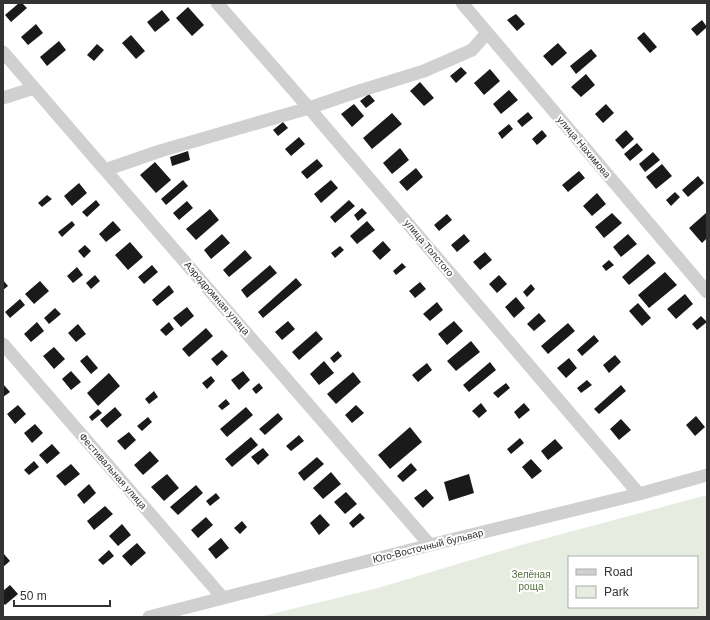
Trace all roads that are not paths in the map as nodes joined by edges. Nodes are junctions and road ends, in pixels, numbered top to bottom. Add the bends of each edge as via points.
1 (217, 3) edge
2 (462, 3) edge
3 (487, 33) junction
4 (3, 52) edge
5 (34, 88) junction
6 (3, 98) edge
7 (309, 108) junction
8 (105, 170) junction
9 (707, 292) edge
10 (3, 344) edge
11 (707, 475) edge
12 (639, 494) junction
13 (430, 545) junction
14 (223, 598) junction
15 (149, 617) edge

1 - 7 street, улица Толстого
2 - 3 street, улица Нахимова
3 - 7 street via 472,50 424,71
3 - 9 street, улица Нахимова
4 - 5 street, Аэродромная улица
5 - 6 street
5 - 8 street, Аэродромная улица
7 - 8 street via 160,151
7 - 12 street, улица Толстого
8 - 13 street, Аэродромная улица
10 - 14 street, Фестивальная улица
11 - 12 street, Юго-Восточный бульвар
12 - 13 street, Юго-Восточный бульвар
13 - 14 street, Юго-Восточный бульвар
14 - 15 street, Юго-Восточный бульвар

